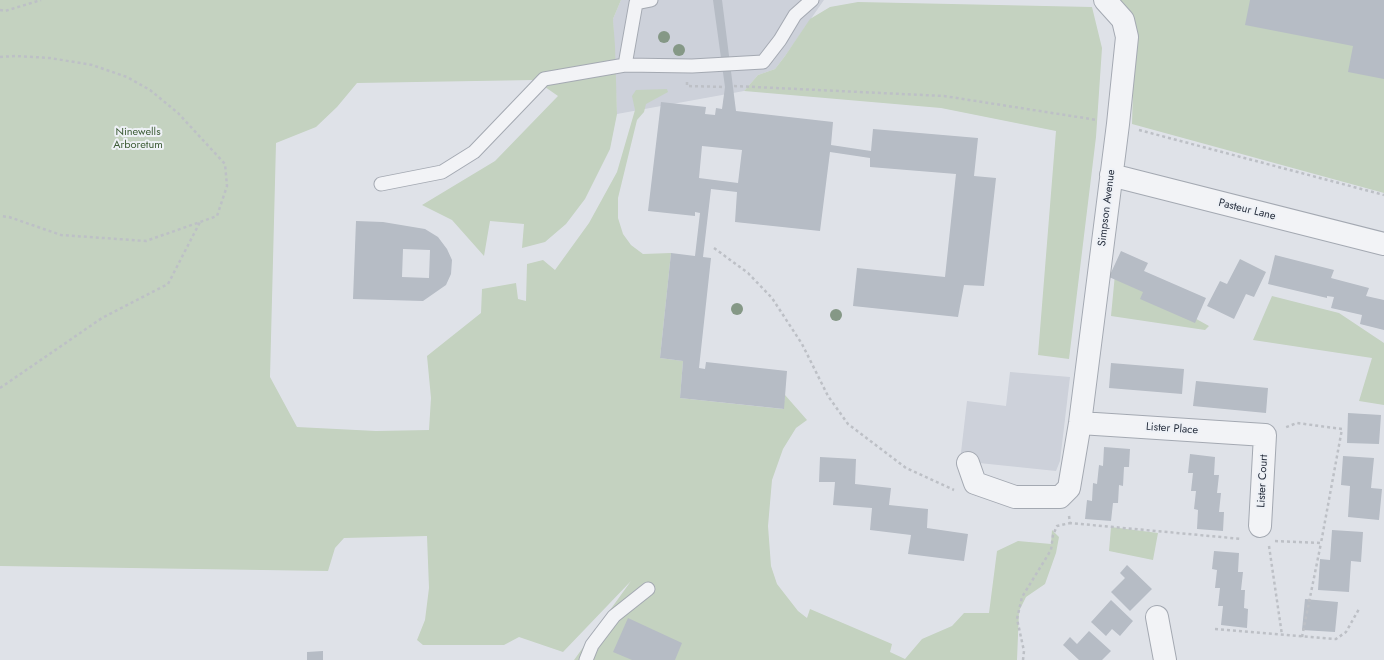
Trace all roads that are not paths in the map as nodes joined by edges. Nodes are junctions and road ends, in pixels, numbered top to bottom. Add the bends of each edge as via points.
1 (651, 0) edge
2 (812, 0) edge
3 (1105, 0) edge
4 (625, 65) junction
5 (1111, 175) junction
6 (382, 184) dead end
7 (1384, 244) edge
8 (1080, 423) junction
9 (1265, 435) joint
10 (968, 463) dead end
11 (1264, 534) road end
12 (648, 589) dead end
13 (1157, 617) dead end
14 (586, 660) edge
15 (1165, 660) edge

1 - 4 lane via 636,2
2 - 4 lane via 795,15 763,62 692,66
3 - 5 street, Simpson Avenue via 1123,20 1127,37
4 - 6 lane via 544,79 474,152 442,172
5 - 7 street, Pasteur Lane
5 - 8 street, Simpson Avenue
8 - 9 street, Lister Place
8 - 10 street, Simpson Avenue via 1069,488 1060,497 1015,497 975,483
9 - 11 street, Lister Court
12 - 14 lane via 614,616 592,645
13 - 15 street

